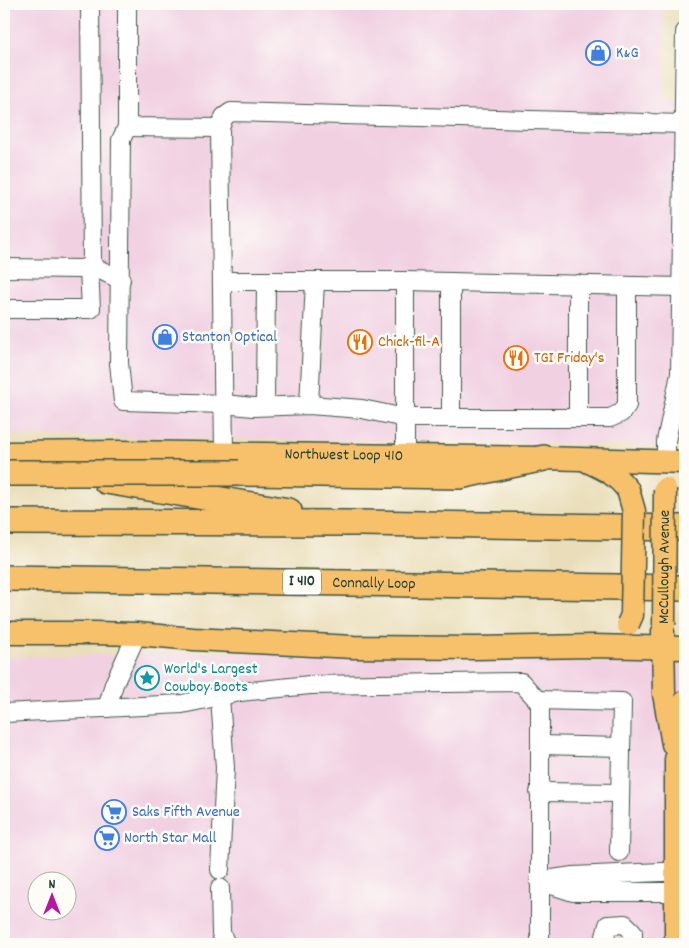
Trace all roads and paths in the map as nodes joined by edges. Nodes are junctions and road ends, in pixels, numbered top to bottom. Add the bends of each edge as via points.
1 (90, 4) edge
2 (127, 4) edge
3 (685, 32) edge
4 (685, 95) edge
5 (684, 124) edge
6 (127, 127) junction
7 (220, 128) junction
8 (121, 249) junction
9 (91, 267) junction
10 (4, 268) edge
11 (121, 280) junction
12 (222, 281) junction
13 (266, 281) junction
14 (315, 281) junction
15 (405, 281) junction
16 (451, 282) junction
17 (578, 284) junction
18 (628, 286) junction
19 (681, 287) junction
20 (4, 310) edge
21 (682, 374) edge
22 (224, 404) junction
23 (309, 405) junction
24 (265, 406) junction
25 (685, 408) edge
26 (405, 418) junction
27 (451, 418) junction
28 (578, 418) junction
29 (4, 453) edge
30 (405, 456) junction
31 (544, 458) junction
32 (583, 460) junction
33 (676, 462) edge
34 (231, 463) junction
35 (4, 472) edge
36 (4, 522) edge
37 (360, 523) junction
38 (685, 528) edge
39 (4, 578) edge
40 (115, 580) junction
41 (4, 586) edge
42 (685, 588) edge
43 (4, 633) edge
44 (137, 634) junction
45 (592, 646) junction
46 (674, 648) edge
47 (220, 697) junction
48 (537, 700) junction
49 (685, 702) edge
50 (107, 708) junction
51 (4, 713) edge
52 (540, 745) junction
53 (621, 747) junction
54 (676, 760) junction
55 (539, 792) junction
56 (620, 793) junction
57 (620, 852) dead end
58 (220, 870) dead end
59 (539, 881) junction
60 (680, 881) edge
61 (220, 888) dead end
62 (226, 944) edge
63 (540, 944) edge
64 (603, 944) edge
65 (633, 944) edge
66 (676, 944) edge

1 - 9 street
2 - 6 street
3 - 4 street, McCullough Avenue
4 - 5 street, McCullough Avenue
5 - 7 street via 231,112 224,117
5 - 19 street, McCullough Avenue
6 - 7 street
6 - 8 street via 121,140
7 - 12 street
8 - 9 street
8 - 11 street
9 - 10 street
9 - 11 street
9 - 20 street via 91,310
11 - 22 street via 120,363 124,401
12 - 13 street
12 - 22 street
13 - 14 street
13 - 24 street
14 - 15 street
14 - 23 street
15 - 16 street
15 - 26 street
16 - 17 street
16 - 27 street
17 - 18 street
17 - 28 street
18 - 19 street
18 - 28 street via 627,405 621,413 610,418
19 - 21 street, McCullough Avenue
21 - 25 street, McCullough Avenue
21 - 33 street, McCullough Avenue via 666,441
22 - 24 street
22 - 34 street
23 - 24 street
23 - 26 street via 362,409
26 - 27 street
26 - 30 street
27 - 28 street
29 - 34 main road, Northwest Loop 410
30 - 31 main road, Northwest Loop 410
30 - 34 main road, Northwest Loop 410
31 - 32 main road, Northwest Loop 410
31 - 34 highway via 460,476
32 - 33 main road, Northwest Loop 410
32 - 45 main road, bridge via 620,479 628,490 634,511 632,615 620,631
33 - 46 main road, McCullough Avenue, bridge via 665,489 664,625
34 - 35 highway, bridge
35 - 37 highway via 123,483
36 - 37 highway
37 - 38 highway
39 - 40 highway, Connally Loop / I 410
40 - 41 highway
40 - 42 highway, Connally Loop / I 410
43 - 44 main road
44 - 45 main road via 354,647
44 - 50 street via 114,684
45 - 46 main road
46 - 54 main road, McCullough Avenue via 664,694
47 - 48 street via 240,692 338,684 521,682
47 - 50 street via 182,704
47 - 58 street via 225,768
48 - 52 street via 540,703
48 - 53 street via 622,702
49 - 54 main road, McCullough Avenue
50 - 51 street
52 - 53 street
52 - 55 street
53 - 56 street
54 - 60 main road, McCullough Avenue
55 - 56 street
55 - 59 street
56 - 57 street
59 - 60 street via 573,892
59 - 63 street
60 - 66 main road, McCullough Avenue
61 - 62 street via 221,933
64 - 65 street via 608,924 625,924 633,932

